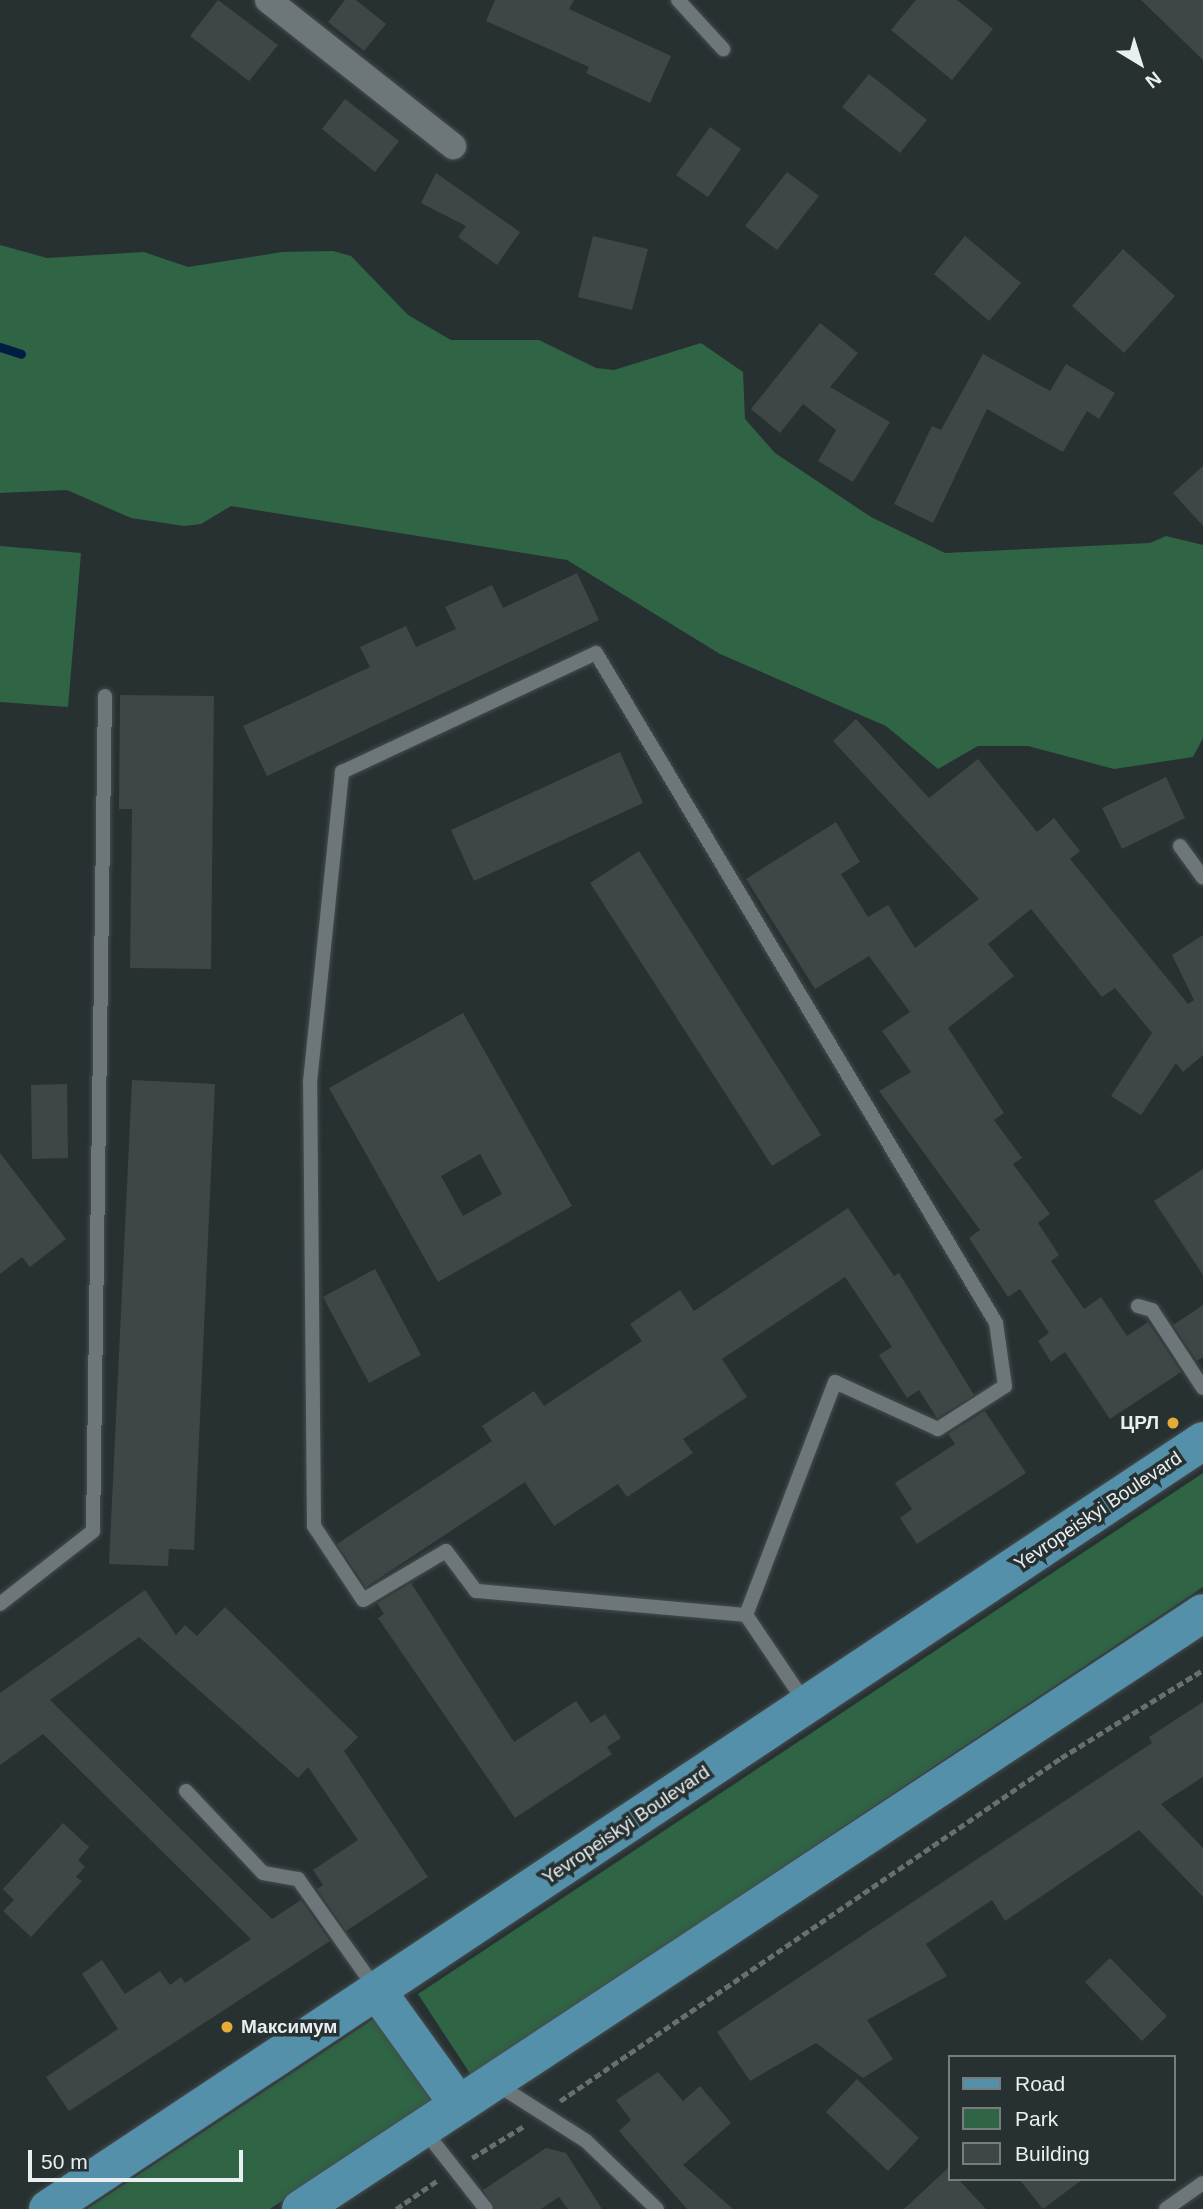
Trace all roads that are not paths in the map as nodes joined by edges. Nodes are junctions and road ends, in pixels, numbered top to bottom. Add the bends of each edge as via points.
1 (270, 0) edge
2 (678, 0) edge
3 (723, 49) dead end
4 (453, 146) dead end
5 (105, 696) dead end
6 (1180, 846) dead end
7 (1203, 878) edge
8 (1138, 1306) dead end
9 (1203, 1388) edge
10 (1203, 1441) edge
11 (0, 1604) edge
12 (1203, 1613) edge
13 (746, 1615) junction
14 (806, 1705) junction
15 (186, 1791) dead end
16 (377, 1990) junction
17 (494, 2082) junction
18 (459, 2105) junction
19 (422, 2129) junction
20 (1203, 2183) edge
21 (48, 2209) edge
22 (302, 2209) edge
23 (486, 2209) edge
24 (657, 2209) edge
25 (1166, 2209) edge

1 - 4 street
2 - 3 lane
5 - 11 lane via 93,1531
6 - 7 lane
8 - 9 lane via 1152,1310
10 - 14 main road, Yevropeiskyi Boulevard
12 - 17 main road
13 - 13 lane via 835,1382 938,1429 1005,1385 996,1323 596,653 342,772 310,1082 314,1526 363,1600 446,1551 476,1591
13 - 14 lane
14 - 16 main road, Yevropeiskyi Boulevard
15 - 16 lane via 263,1873 298,1879
16 - 18 main road
16 - 21 main road, Yevropeiskyi Boulevard
17 - 18 main road
17 - 24 lane via 586,2141
18 - 19 main road
19 - 22 main road
19 - 23 lane
20 - 25 lane

